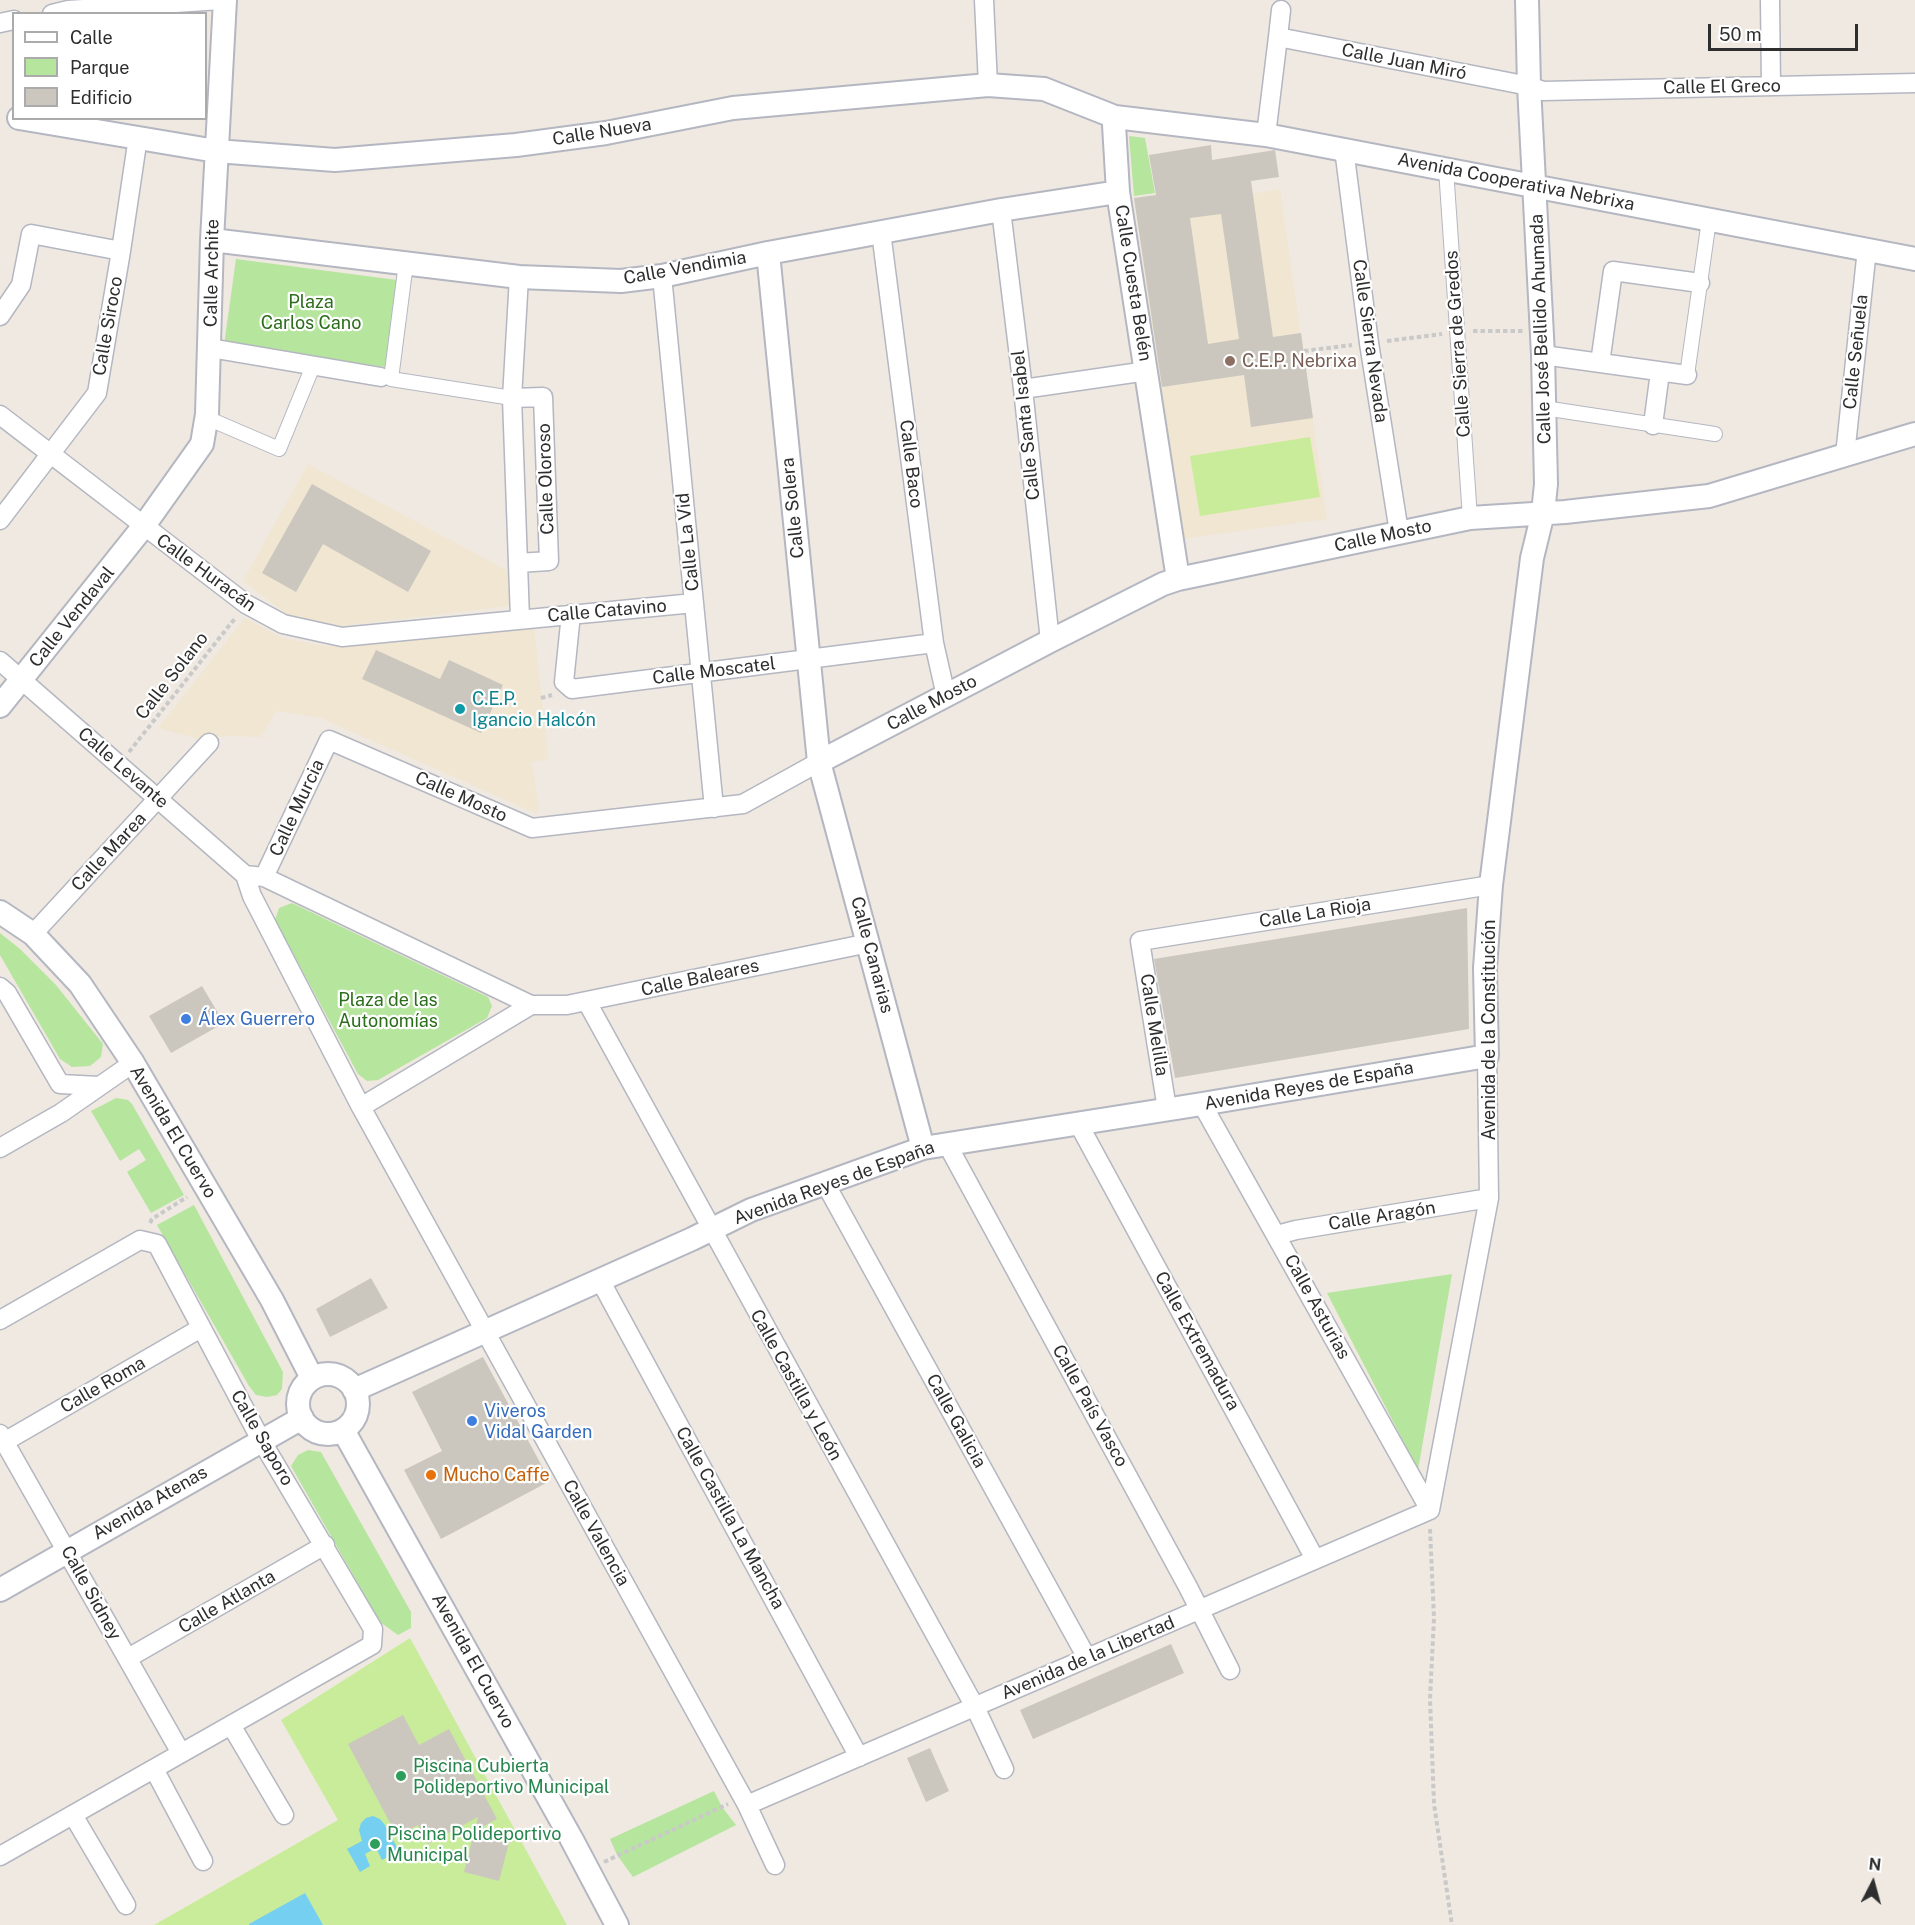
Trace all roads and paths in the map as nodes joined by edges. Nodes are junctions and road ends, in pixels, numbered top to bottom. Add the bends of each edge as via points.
1 (223, 0) edge
2 (984, 0) edge
3 (1527, 0) edge
4 (1770, 0) edge
5 (1281, 10) dead end
6 (60, 12) edge
7 (1278, 37) junction
8 (1915, 83) edge
9 (987, 85) junction
10 (1529, 86) junction
11 (1771, 86) junction
12 (1115, 117) junction
13 (32, 120) edge
14 (1266, 135) junction
15 (138, 137) junction
16 (1344, 149) junction
17 (216, 151) junction
18 (1446, 169) junction
19 (1535, 187) junction
20 (1118, 192) junction
21 (1001, 210) junction
22 (1710, 219) junction
23 (881, 231) junction
24 (212, 240) junction
25 (1867, 249) junction
26 (121, 251) junction
27 (768, 253) junction
28 (1915, 259) edge
29 (406, 263) junction
30 (519, 276) junction
31 (662, 276) junction
32 (1700, 283) junction
33 (0, 316) edge
34 (1369, 343) junction
35 (210, 348) junction
36 (1304, 351) dead end
37 (1543, 355) junction
38 (1600, 363) junction
39 (313, 366) junction
40 (1147, 371) junction
41 (1660, 372) junction
42 (1687, 375) joint
43 (386, 378) junction
44 (1023, 388) junction
45 (512, 398) junction
46 (1544, 408) junction
47 (0, 415) edge
48 (207, 418) junction
49 (1653, 424) junction
50 (1715, 434) dead end
51 (1915, 434) edge
52 (50, 455) junction
53 (1845, 455) junction
54 (1543, 513) junction
55 (1470, 518) junction
56 (0, 520) edge
57 (143, 527) junction
58 (1399, 532) junction
59 (518, 562) junction
60 (1178, 579) junction
61 (694, 603) junction
62 (246, 604) junction
63 (571, 614) junction
64 (520, 619) junction
65 (1050, 641) junction
66 (934, 643) junction
67 (808, 659) junction
68 (0, 661) edge
69 (701, 672) junction
70 (23, 679) junction
71 (946, 696) junction
72 (0, 706) edge
73 (329, 740) joint
74 (209, 743) dead end
75 (819, 762) junction
76 (119, 765) junction
77 (158, 799) junction
78 (714, 808) junction
79 (245, 875) junction
80 (264, 876) junction
81 (1491, 885) junction
82 (0, 912) edge
83 (33, 934) junction
84 (1140, 941) joint
85 (869, 943) junction
86 (0, 987) edge
87 (587, 1002) junction
88 (531, 1005) junction
89 (1487, 1056) junction
90 (133, 1063) junction
91 (60, 1083) junction
92 (99, 1086) junction
93 (1202, 1104) junction
94 (361, 1107) junction
95 (1167, 1109) junction
96 (61, 1113) junction
97 (1078, 1123) junction
98 (947, 1144) junction
99 (0, 1148) edge
100 (923, 1148) junction
101 (825, 1183) junction
102 (206, 1185) junction
103 (1489, 1198) junction
104 (711, 1230) junction
105 (1277, 1235) junction
106 (140, 1240) junction
107 (600, 1280) junction
108 (0, 1320) edge
109 (201, 1328) junction
110 (484, 1332) junction
111 (312, 1378) junction
112 (354, 1390) junction
113 (302, 1418) junction
114 (343, 1430) junction
115 (2, 1438) edge
116 (261, 1440) junction
117 (1430, 1510) junction
118 (325, 1545) junction
119 (67, 1550) junction
120 (1315, 1559) junction
121 (0, 1590) edge
122 (1200, 1609) junction
123 (128, 1658) junction
124 (1087, 1658) junction
125 (1230, 1670) dead end
126 (975, 1707) junction
127 (231, 1725) junction
128 (181, 1753) junction
129 (859, 1757) junction
130 (154, 1769) junction
131 (1005, 1769) dead end
132 (744, 1801) junction
133 (74, 1815) junction
134 (284, 1815) dead end
135 (0, 1856) edge
136 (203, 1861) dead end
137 (775, 1865) dead end
138 (588, 1870) junction
139 (126, 1905) dead end
140 (617, 1925) edge
141 (1452, 1925) edge

1 - 6 street
1 - 17 street, Calle Archite
2 - 9 street
3 - 10 street, Calle José Bellido Ahumada
4 - 11 street
5 - 7 street
7 - 10 street, Calle Juan Miró
7 - 14 street
8 - 11 street, Calle El Greco
9 - 12 street via 1044,89
9 - 17 street, Calle Nueva via 733,108 516,146 335,160
10 - 11 street, Calle El Greco via 1543,90
10 - 19 street, Calle José Bellido Ahumada
12 - 14 street, Avenida Cooperativa Nebrixa
12 - 20 street, Calle Cuesta Belén
13 - 15 street, Calle Nueva
14 - 16 street, Avenida Cooperativa Nebrixa
15 - 17 street, Calle Nueva
15 - 26 street, Calle Siroco
16 - 18 street, Avenida Cooperativa Nebrixa
16 - 34 street, Calle Sierra Nevada
17 - 24 street, Calle Archite
18 - 19 street, Avenida Cooperativa Nebrixa
18 - 55 street, Calle Sierra de Gredos
19 - 22 street, Avenida Cooperativa Nebrixa
19 - 37 street, Calle José Bellido Ahumada
20 - 21 street, Calle Vendimia
20 - 40 street, Calle Cuesta Belén
21 - 23 street, Calle Vendimia
21 - 44 street, Calle Santa Isabel
22 - 25 street, Avenida Cooperativa Nebrixa
22 - 32 street
23 - 27 street, Calle Vendimia
23 - 66 street, Calle Baco
24 - 29 street, Calle Vendimia
24 - 35 street, Calle Archite
25 - 28 street, Avenida Cooperativa Nebrixa
25 - 53 street, Calle Señuela
26 - 33 street via 31,234 21,285
26 - 52 street, Calle Siroco via 97,393
27 - 31 street, Calle Vendimia
27 - 67 street, Calle Solera
29 - 30 street, Calle Vendimia
29 - 43 street
30 - 31 street, Calle Vendimia via 621,281
30 - 45 street, Calle Oloroso
31 - 61 street, Calle La Vid
32 - 38 street via 1613,270
32 - 42 street
34 - 36 path
34 - 58 street, Calle Sierra Nevada
35 - 39 street
35 - 48 street, Calle Archite
37 - 38 street
37 - 46 street, Calle José Bellido Ahumada
38 - 41 street
39 - 43 street
39 - 48 street via 279,449
40 - 44 street
40 - 60 street, Calle Cuesta Belén
41 - 42 street
41 - 49 street
43 - 45 street
44 - 65 street, Calle Santa Isabel
45 - 59 street, Calle Oloroso
45 - 59 street, Calle Oloroso via 543,397 549,561
46 - 49 street
46 - 54 street, Calle José Bellido Ahumada
47 - 52 street, Calle Huracán
48 - 57 street, Calle Archite via 202,444
49 - 50 street
51 - 53 street, Calle Mosto
52 - 56 street, Calle Siroco
52 - 57 street, Calle Huracán
53 - 54 street, Calle Mosto via 1708,496
54 - 55 street, Calle Mosto
54 - 81 street, Avenida de la Constitución via 1532,558
55 - 58 street, Calle Mosto
57 - 62 street, Calle Huracán
57 - 70 street, Calle Vendaval
58 - 60 street, Calle Mosto
59 - 64 street, Calle Oloroso
60 - 65 street, Calle Mosto
61 - 63 street, Calle Catavino
61 - 69 street, Calle La Vid
62 - 64 street, Calle Huracán via 283,624 342,637
62 - 76 path, Calle Solano
63 - 64 street, Calle Catavino
63 - 69 street, Calle Moscatel via 564,682 572,689
65 - 71 street, Calle Mosto
66 - 67 street, Calle Moscatel
66 - 71 street, Calle Baco
67 - 69 street, Calle Moscatel
67 - 75 street, Calle Solera
68 - 70 street, Calle Levante
69 - 78 street, Calle La Vid
70 - 72 street, Calle Vendaval
70 - 76 street, Calle Levante
71 - 75 street, Calle Mosto
73 - 78 street, Calle Mosto via 532,828
73 - 80 street, Calle Murcia
74 - 77 street, Calle Marea
75 - 78 street, Calle Mosto via 743,804
75 - 85 street, Calle Canarias
76 - 77 street, Calle Levante
77 - 79 street, Calle Levante
77 - 83 street, Calle Marea
79 - 80 street
79 - 94 street via 252,896
80 - 88 street
81 - 84 street, Calle La Rioja
81 - 89 street, Avenida de la Constitución via 1485,968
82 - 83 street, Avenida El Cuervo
83 - 90 street, Avenida El Cuervo via 80,984
84 - 95 street, Calle Melilla
85 - 87 street, Calle Baleares
85 - 100 street, Calle Canarias
86 - 91 street
87 - 88 street, Calle Baleares
87 - 104 street, Calle Castilla y León
88 - 94 street
89 - 93 street, Avenida Reyes de España
89 - 103 street, Avenida de la Constitución
90 - 92 street
90 - 102 street, Avenida El Cuervo
91 - 92 street
91 - 96 street
92 - 96 street
93 - 95 street, Avenida Reyes de España
93 - 105 street, Calle Asturias
94 - 110 street, Calle Valencia
95 - 97 street, Avenida Reyes de España
96 - 99 street
97 - 98 street, Avenida Reyes de España
97 - 120 street, Calle Extremadura
98 - 100 street, Avenida Reyes de España
98 - 122 street, Calle País Vasco
100 - 101 street, Avenida Reyes de España
101 - 104 street, Avenida Reyes de España via 751,1210
101 - 124 street, Calle Galicia
102 - 106 path via 152,1219
102 - 111 street, Avenida El Cuervo
103 - 105 street, Calle Aragón
103 - 117 street, Avenida de la Constitución
104 - 107 street, Avenida Reyes de España
104 - 126 street, Calle Castilla y León
105 - 117 street, Calle Asturias
106 - 108 street
106 - 109 street, Calle Saporo via 157,1244
107 - 110 street, Avenida Reyes de España
107 - 129 street, Calle Castilla La Mancha
109 - 115 street, Calle Roma
109 - 116 street, Calle Saporo
110 - 112 street, Avenida Reyes de España
110 - 132 street, Calle Valencia
111 - 112 street via 331,1374 348,1382
111 - 113 street via 300,1392
112 - 114 street via 355,1416
113 - 114 street via 308,1426 324,1433
113 - 116 street, Avenida Atenas
114 - 138 street, Avenida El Cuervo
115 - 119 street, Calle Sidney
116 - 118 street, Calle Saporo
116 - 119 street, Avenida Atenas
117 - 120 street, Avenida de la Libertad
117 - 141 path via 1434,1804
118 - 123 street, Calle Atlanta
118 - 127 street, Calle Saporo via 374,1629 372,1645
119 - 121 street, Avenida Atenas
119 - 123 street, Calle Sidney
120 - 122 street, Avenida de la Libertad
122 - 124 street, Avenida de la Libertad
122 - 125 street, Calle País Vasco
123 - 128 street, Calle Sidney
124 - 126 street, Avenida de la Libertad
126 - 129 street, Avenida de la Libertad
126 - 131 street, Calle Castilla y León
127 - 128 street
127 - 134 street
128 - 130 street
129 - 132 street, Avenida de la Libertad
130 - 133 street
130 - 136 street
132 - 137 street, Calle Valencia
132 - 138 path
133 - 135 street
133 - 139 street
138 - 140 street, Avenida El Cuervo

